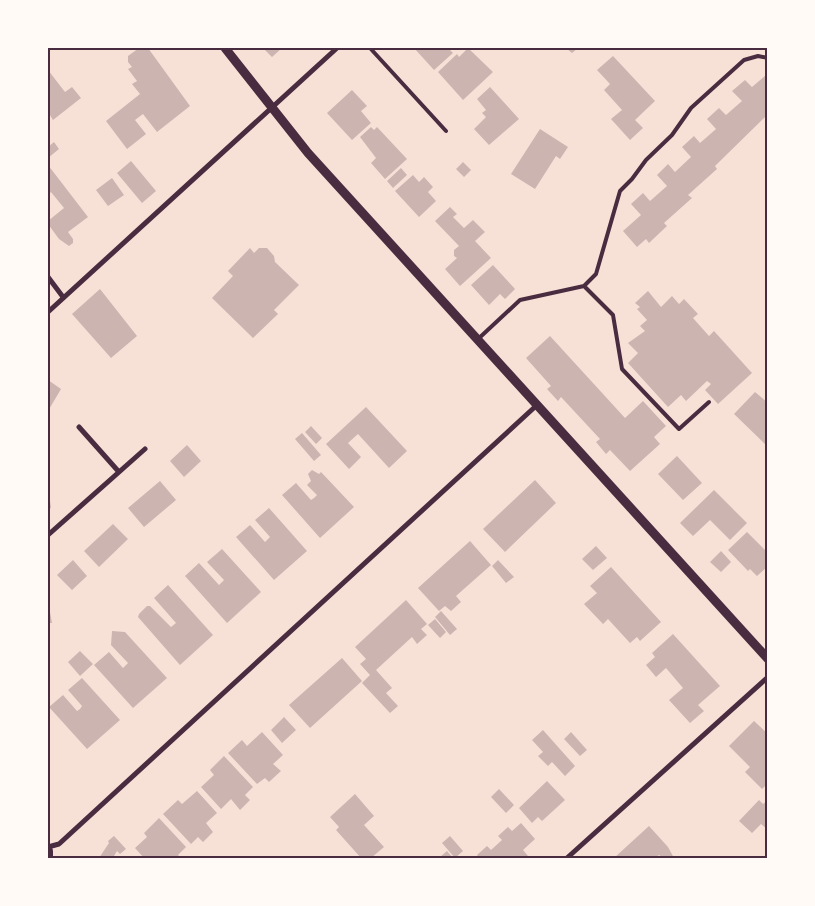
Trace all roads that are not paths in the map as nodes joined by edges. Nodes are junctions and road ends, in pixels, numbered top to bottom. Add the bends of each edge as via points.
1 (225, 48) edge
2 (337, 48) edge
3 (370, 48) edge
4 (768, 58) edge
5 (271, 108) junction
6 (446, 131) dead end
7 (48, 277) edge
8 (584, 286) junction
9 (63, 297) junction
10 (48, 312) edge
11 (477, 340) junction
12 (709, 402) dead end
13 (537, 405) junction
14 (79, 427) dead end
15 (145, 449) dead end
16 (119, 472) junction
17 (48, 535) edge
18 (768, 659) edge
19 (768, 677) edge
20 (48, 847) edge
21 (48, 851) edge
22 (48, 858) edge
23 (567, 858) edge

1 - 5 street
2 - 5 street
3 - 6 lane
4 - 8 lane via 758,56 744,60 692,108 672,135 620,191 596,274
5 - 9 street
5 - 11 street
7 - 9 street
8 - 11 lane via 520,300
8 - 12 lane via 612,315 622,369 679,429
9 - 10 street
11 - 13 street
13 - 18 street
13 - 20 street via 59,844
14 - 16 street
15 - 16 street
16 - 17 street
19 - 23 street
21 - 22 main road

